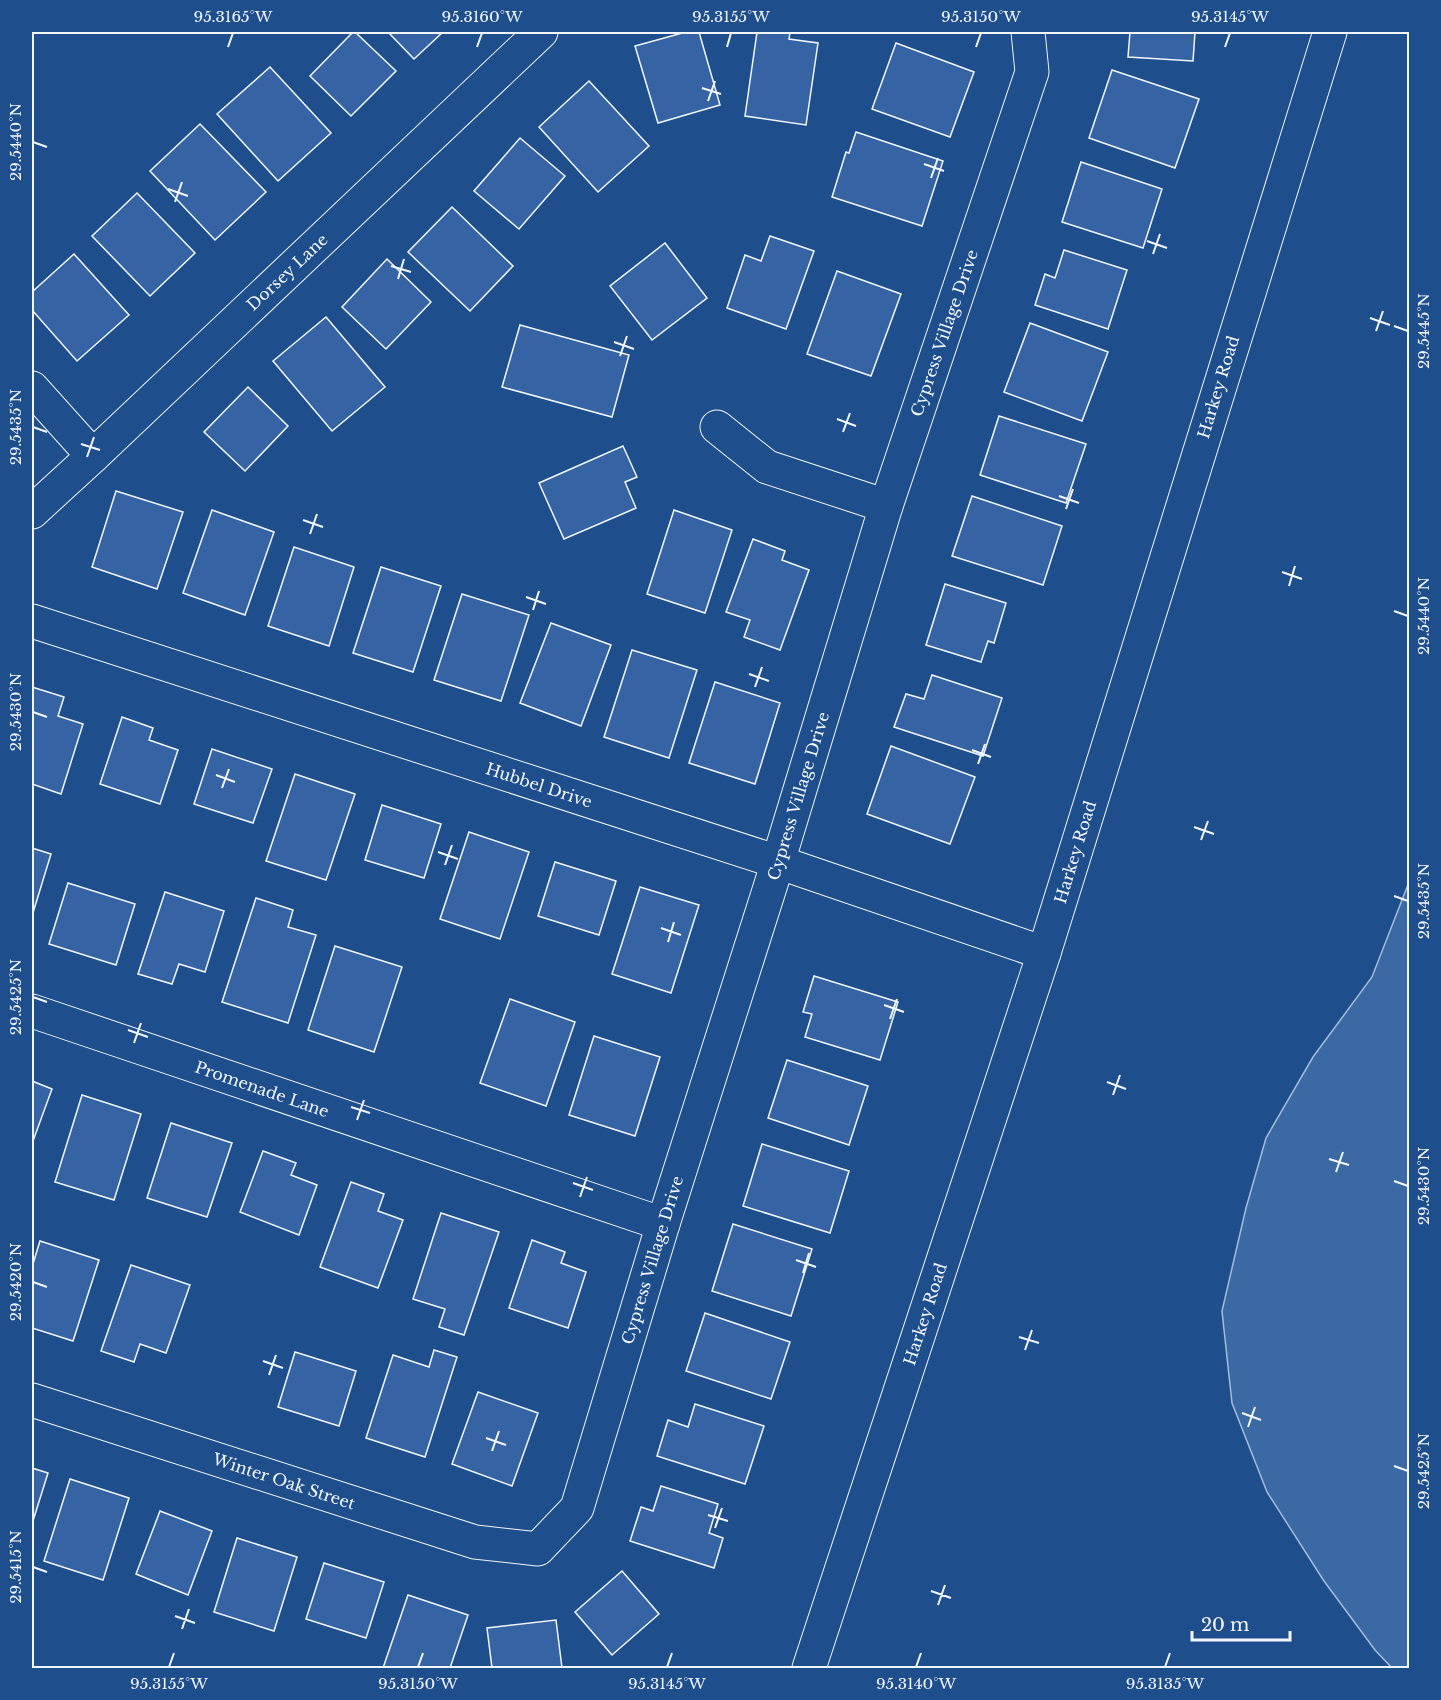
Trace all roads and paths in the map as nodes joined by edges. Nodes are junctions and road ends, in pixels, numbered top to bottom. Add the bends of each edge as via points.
1 (541, 32) edge
2 (1028, 32) edge
3 (1330, 32) edge
4 (32, 388) edge
5 (717, 427) dead end
6 (93, 456) junction
7 (886, 506) junction
8 (32, 512) edge
9 (32, 621) edge
10 (778, 862) junction
11 (1044, 953) junction
12 (32, 1011) edge
13 (663, 1224) junction
14 (32, 1400) edge
15 (538, 1549) joint
16 (809, 1668) edge

1 - 6 street, Dorsey Lane
2 - 7 street, Cypress Village Drive via 1032,72
3 - 11 street, Harkey Road
4 - 6 street
5 - 7 street via 767,467
6 - 8 street, Dorsey Lane
7 - 10 street, Cypress Village Drive
9 - 10 street, Hubbel Drive
10 - 11 street, Hubbel Drive
10 - 13 street, Cypress Village Drive
11 - 16 street, Harkey Road
12 - 13 street, Promenade Lane
13 - 15 street, Cypress Village Drive via 577,1508
14 - 15 street, Winter Oak Street via 475,1542

